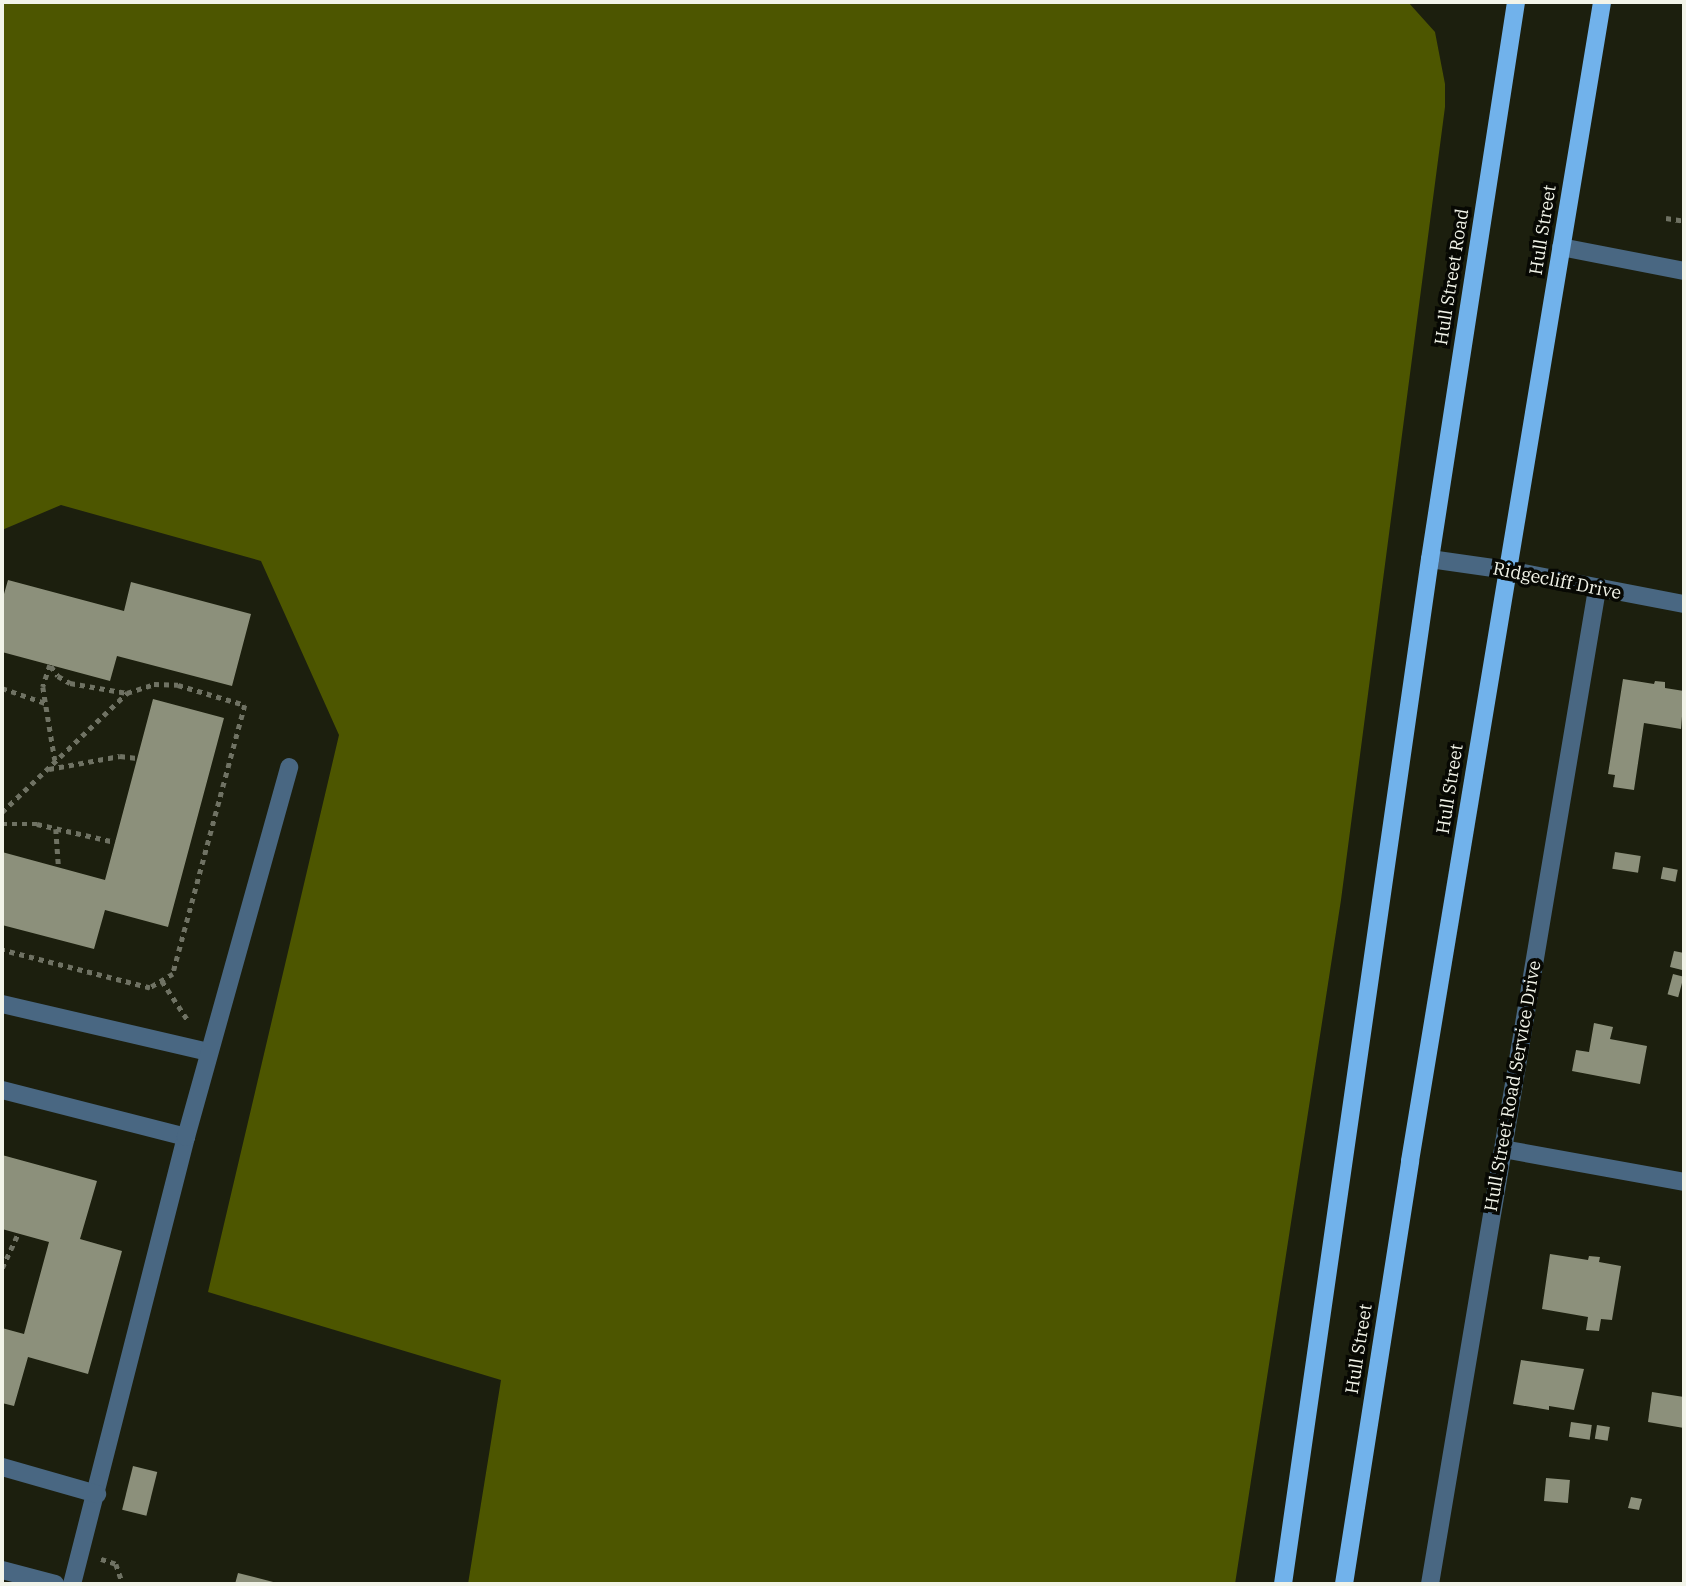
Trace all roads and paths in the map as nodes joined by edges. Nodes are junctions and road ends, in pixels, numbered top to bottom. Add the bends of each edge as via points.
1 (1516, 2) edge
2 (1602, 2) edge
3 (1667, 218) dead end
4 (1684, 221) edge
5 (1561, 247) junction
6 (1684, 271) edge
7 (1430, 559) junction
8 (1507, 570) junction
9 (1597, 589) junction
10 (1684, 604) edge
11 (2, 688) edge
12 (127, 693) junction
13 (46, 703) junction
14 (138, 758) dead end
15 (55, 761) junction
16 (289, 767) dead end
17 (46, 769) junction
18 (2, 812) edge
19 (2, 824) edge
20 (56, 828) junction
21 (115, 842) dead end
22 (59, 868) dead end
23 (2, 950) edge
24 (162, 981) junction
25 (2, 1004) edge
26 (209, 1052) junction
27 (2, 1090) edge
28 (186, 1137) junction
29 (1503, 1149) junction
30 (1684, 1182) edge
31 (18, 1233) dead end
32 (2, 1268) edge
33 (2, 1467) edge
34 (97, 1494) junction
35 (116, 1564) dead end
36 (2, 1570) edge
37 (55, 1584) edge
38 (72, 1584) edge
39 (124, 1584) edge
40 (1283, 1584) edge
41 (1344, 1584) edge
42 (1430, 1584) edge

1 - 7 main road, Hull Street Road
2 - 5 main road, Hull Street
3 - 4 path
5 - 6 street
5 - 8 main road, Hull Street
7 - 8 street, Ridgecliff Drive
7 - 40 main road
8 - 9 street, Ridgecliff Drive
8 - 41 main road, Hull Street
9 - 10 street, Ridgecliff Drive
9 - 29 street, Hull Street Road Service Drive
11 - 13 path
12 - 13 path via 70,683 58,677 50,665 43,687
12 - 15 path
12 - 24 path via 154,684 178,685 245,705 173,974
13 - 15 path
14 - 17 path via 120,756
15 - 17 path
16 - 26 street
17 - 18 path
19 - 20 path
20 - 21 path
20 - 22 path
23 - 24 path via 150,988
24 - 26 path
25 - 26 street
26 - 28 street
27 - 28 street
28 - 34 street
29 - 30 street
29 - 42 street, Hull Street Road Service Drive
31 - 32 path
33 - 34 street
34 - 38 street
35 - 39 path
36 - 37 street

